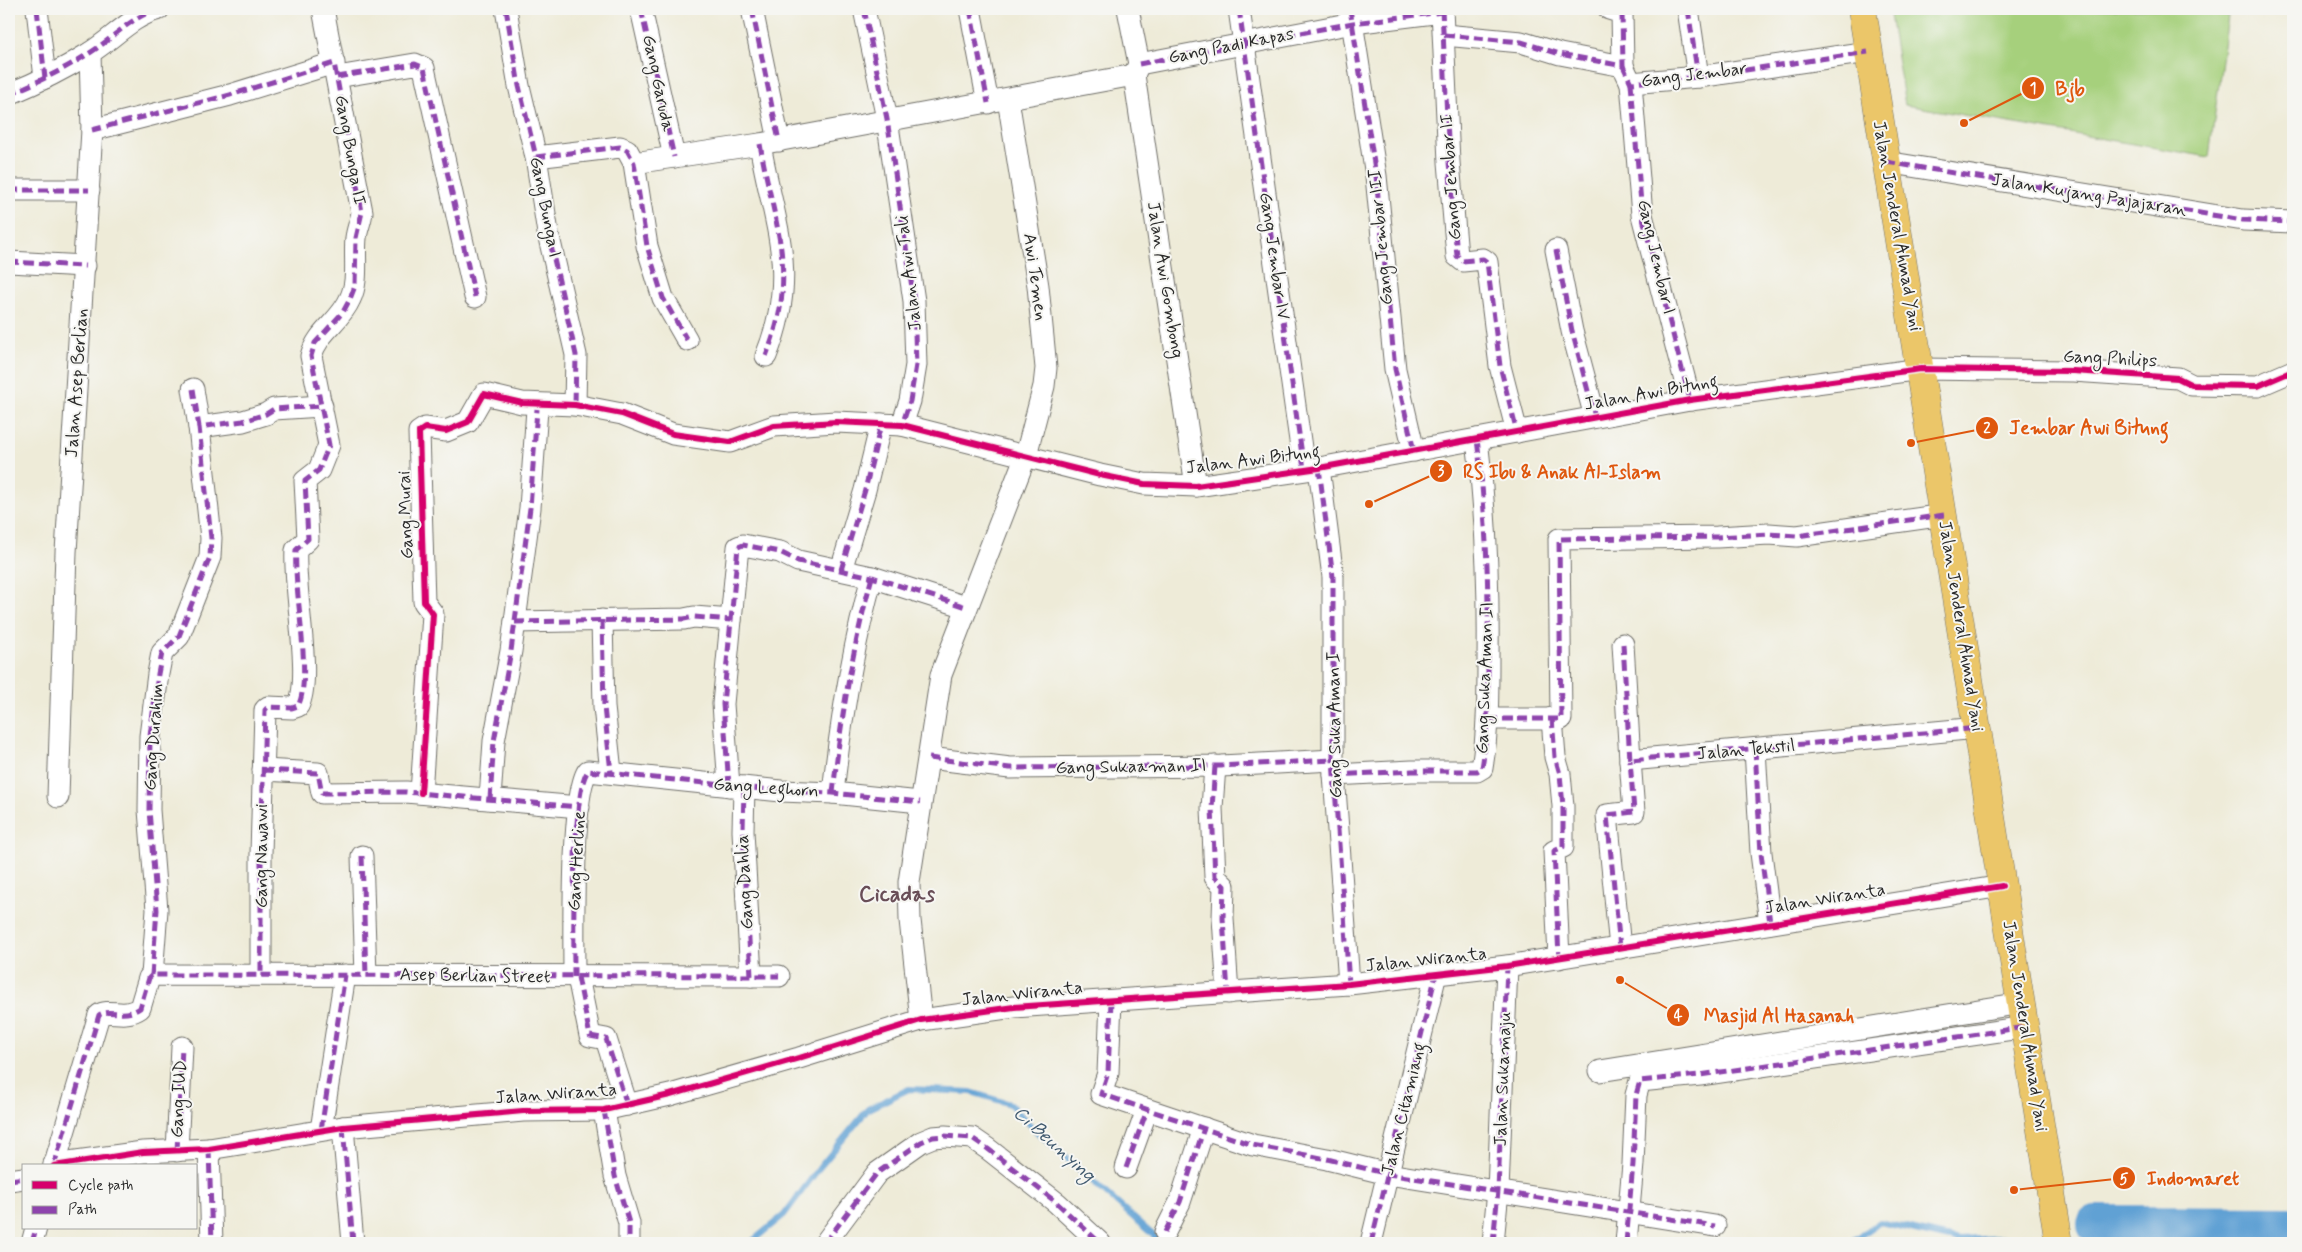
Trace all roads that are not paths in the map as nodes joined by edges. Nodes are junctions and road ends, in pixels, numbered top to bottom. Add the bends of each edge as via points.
1 (37, 9) edge
2 (323, 9) edge
3 (506, 9) edge
4 (641, 9) edge
5 (752, 9) edge
6 (864, 9) edge
7 (970, 9) edge
8 (1128, 9) edge
9 (1239, 9) edge
10 (1609, 9) edge
11 (1688, 9) edge
12 (1862, 9) edge
13 (149, 10) edge
14 (1442, 10) edge
15 (1352, 16) edge
16 (1444, 34) junction
17 (1245, 43) junction
18 (1868, 52) junction
19 (90, 53) junction
20 (1136, 69) junction
21 (336, 70) junction
22 (1627, 74) junction
23 (1698, 77) junction
24 (45, 78) junction
25 (9, 94) edge
26 (998, 101) junction
27 (886, 119) junction
28 (92, 130) junction
29 (770, 142) junction
30 (674, 156) junction
31 (536, 157) junction
32 (1886, 162) junction
33 (634, 163) junction
34 (9, 190) edge
35 (89, 190) junction
36 (2293, 222) edge
37 (1556, 250) dead end
38 (9, 262) edge
39 (85, 266) junction
40 (475, 297) dead end
41 (687, 340) dead end
42 (766, 356) dead end
43 (1921, 370) junction
44 (2293, 371) edge
45 (193, 389) dead end
46 (1690, 400) junction
47 (322, 406) junction
48 (586, 407) junction
49 (537, 409) dead end
50 (1595, 417) junction
51 (892, 424) junction
52 (199, 427) junction
53 (1517, 432) junction
54 (1476, 439) junction
55 (1414, 451) junction
56 (1026, 455) junction
57 (1311, 469) junction
58 (305, 481) joint
59 (1196, 486) junction
60 (1944, 515) junction
61 (841, 570) junction
62 (872, 577) junction
63 (966, 607) junction
64 (602, 620) junction
65 (731, 620) junction
66 (515, 622) junction
67 (1623, 644) dead end
68 (1552, 718) junction
69 (1488, 719) junction
70 (1978, 728) junction
71 (1755, 750) junction
72 (929, 758) junction
73 (1630, 760) junction
74 (1215, 766) junction
75 (1334, 768) junction
76 (263, 770) junction
77 (611, 772) junction
78 (737, 786) junction
79 (422, 793) junction
80 (833, 793) junction
81 (58, 797) dead end
82 (490, 799) junction
83 (920, 802) junction
84 (579, 807) junction
85 (362, 856) dead end
86 (2002, 886) junction
87 (1770, 923) junction
88 (1620, 948) junction
89 (1559, 958) junction
90 (1507, 966) junction
91 (261, 974) junction
92 (1436, 974) junction
93 (344, 975) junction
94 (366, 975) junction
95 (162, 976) junction
96 (751, 976) junction
97 (779, 976) dead end
98 (576, 977) junction
99 (1349, 984) junction
100 (1228, 993) junction
101 (1111, 1001) junction
102 (2024, 1015) junction
103 (921, 1020) junction
104 (182, 1046) dead end
105 (1600, 1071) dead end
106 (627, 1105) junction
107 (604, 1110) junction
108 (1146, 1110) junction
109 (343, 1127) junction
110 (1204, 1128) junction
111 (322, 1130) junction
112 (209, 1149) junction
113 (177, 1150) junction
114 (54, 1164) edge
115 (61, 1164) edge
116 (1126, 1168) dead end
117 (1388, 1174) junction
118 (22, 1178) edge
119 (9, 1180) edge
120 (1498, 1191) junction
121 (1628, 1212) junction
122 (1715, 1226) dead end
123 (35, 1230) edge
124 (1165, 1232) dead end
125 (32, 1243) edge
126 (212, 1243) edge
127 (353, 1243) edge
128 (629, 1243) edge
129 (825, 1243) edge
130 (1100, 1243) edge
131 (1372, 1243) edge
132 (1493, 1243) edge
133 (1626, 1243) edge
134 (2060, 1243) edge

1 - 24 street
2 - 21 street, Gang Bunga II
3 - 31 street, Gang Bunga I via 519,86
4 - 30 street, Gang Garuda
5 - 29 street
6 - 27 street, Jalan Awi Tali
7 - 26 street, Awi Temen
8 - 20 street, Jalan Awi Gombong
9 - 17 street, Gang Jembar IV
10 - 22 street, Gang Jembar I via 1620,12 1622,16
11 - 23 street
12 - 18 main road, Jalan Jenderal Ahmad Yani
13 - 19 street
14 - 15 street, Gang Padi Kapas
14 - 16 street, Gang Jembar II
15 - 17 street, Gang Padi Kapas
15 - 55 street, Gang Jembar III via 1376,176 1395,369
16 - 22 street, Gang Jembar via 1521,42
16 - 53 street, Gang Jembar II via 1457,256 1463,261 1483,259 1487,262 1500,366
17 - 20 street, Gang Padi Kapas
17 - 57 street, Gang Jembar IV
18 - 23 street, Gang Jembar
18 - 32 main road, Jalan Jenderal Ahmad Yani
19 - 24 street
19 - 28 street, Jalan Asep Berlian
20 - 26 street, Gang Padi Kapas
20 - 59 street, Jalan Awi Gombong
21 - 28 street
21 - 40 street via 415,64 424,68
21 - 47 street, Gang Bunga II via 362,212 356,238 355,286 343,312 314,343 311,356
22 - 23 street, Gang Jembar
22 - 46 street, Gang Jembar I via 1642,214
24 - 25 street
26 - 27 street, Gang Padi Kapas
26 - 56 street, Awi Temen via 1038,286 1046,368
27 - 29 street, Gang Padi Kapas
27 - 51 street, Jalan Awi Tali via 908,254 917,340 912,389
28 - 35 street, Jalan Asep Berlian
29 - 30 street, Gang Padi Kapas
29 - 42 street via 785,277 777,329
30 - 33 street, Gang Padi Kapas
31 - 33 street via 620,147 627,150
31 - 48 street, Gang Bunga I via 548,233
32 - 36 street, Jalan Kujang Pajajaran via 2243,220
32 - 43 main road, Jalan Jenderal Ahmad Yani
33 - 41 street via 647,246 663,298
34 - 35 street
35 - 39 street, Jalan Asep Berlian
37 - 50 street via 1572,331
38 - 39 street
39 - 81 street, Jalan Asep Berlian via 66,552
43 - 44 street, Gang Philips via 2073,371 2178,378 2192,385 2224,386 2258,386
43 - 46 street, Jalan Awi Bitung
43 - 60 main road, Jalan Jenderal Ahmad Yani
45 - 52 street, Gang Durahim
46 - 50 street, Jalan Awi Bitung
47 - 52 street via 274,409 243,421
47 - 58 street, Gang Bunga II via 329,445 319,470
48 - 51 street, Jalan Awi Bitung via 622,414 673,434 730,442 774,426 836,422
48 - 79 street, Gang Murai via 522,403 484,394 468,422 446,431 425,428 419,432 424,602 433,614
49 - 66 street via 530,508
50 - 53 street, Jalan Awi Bitung
51 - 56 street, Jalan Awi Bitung
51 - 61 street, Jalan Awi Tali via 864,490
52 - 95 street, Gang Durahim via 211,538 210,557 179,636 162,653 150,736 148,810
53 - 54 street, Jalan Awi Bitung
54 - 55 street, Jalan Awi Bitung
54 - 69 street, Gang Suka Aman II via 1485,523
55 - 57 street, Jalan Awi Bitung
56 - 59 street, Jalan Awi Bitung via 1144,484
56 - 63 street, Awi Temen
57 - 59 street, Jalan Awi Bitung
57 - 75 street, Gang Suka Aman I via 1333,577
58 - 76 street, Gang Nawawi via 308,539 298,546 295,561 304,682 302,699 298,706 292,708 268,707 265,710
60 - 68 street via 1797,536 1559,539 1561,719
60 - 70 main road, Jalan Jenderal Ahmad Yani
61 - 62 street
61 - 65 street, Gang Dahlia via 798,561 780,552 740,545 736,550
62 - 63 street
62 - 80 street via 855,639
63 - 72 street, Awi Temen via 940,675
64 - 65 street via 684,620 694,617
64 - 66 street
64 - 77 street via 604,707
65 - 78 street, Gang Dahlia via 723,710 726,761
66 - 82 street via 494,740
67 - 73 street
68 - 69 street
68 - 89 street via 1563,806 1563,846 1554,851
69 - 75 street, Gang Suka Aman II via 1482,768 1477,771
70 - 71 street, Jalan Tekstil
70 - 86 main road, Jalan Jenderal Ahmad Yani
71 - 73 street, Jalan Tekstil
71 - 87 street via 1761,853
72 - 74 street, Gang Sukaaman II via 1010,768
72 - 83 street, Awi Temen
73 - 88 street via 1634,812 1607,815
74 - 75 street, Gang Sukaaman II
74 - 100 street via 1212,808 1215,877 1224,886 1222,918
75 - 99 street, Gang Suka Aman I
76 - 79 street via 318,773 322,793
76 - 91 street, Gang Nawawi
77 - 78 street, Gang Leghorn
77 - 84 street, Gang Herline via 587,772
78 - 80 street, Gang Leghorn
78 - 96 street, Gang Dahlia via 743,831
79 - 82 street
80 - 83 street, Gang Leghorn
82 - 84 street
83 - 103 street, Awi Temen via 909,882
84 - 98 street, Gang Herline via 574,893
85 - 94 street
86 - 87 street, Jalan Wiranta
86 - 102 main road, Jalan Jenderal Ahmad Yani
87 - 88 street, Jalan Wiranta
88 - 89 street, Jalan Wiranta
89 - 90 street, Jalan Wiranta
90 - 92 street, Jalan Wiranta
90 - 120 street, Jalan Sukamaju
91 - 93 street, Asep Berlian Street
91 - 95 street, Asep Berlian Street
92 - 99 street, Jalan Wiranta
92 - 117 street, Jalan Citamiang
93 - 94 street, Asep Berlian Street
93 - 111 street
94 - 98 street, Asep Berlian Street
95 - 114 street, Gang Durahim via 149,978 140,1008 128,1015 104,1013 99,1016
96 - 97 street, Asep Berlian Street
96 - 98 street, Asep Berlian Street
98 - 106 street, Gang Herline via 590,1036 606,1038
99 - 100 street, Jalan Wiranta
100 - 101 street, Jalan Wiranta
101 - 103 street, Jalan Wiranta via 1014,1007
101 - 108 street via 1108,1073 1102,1094
102 - 105 street
102 - 121 street via 1700,1075 1641,1080 1636,1095
102 - 134 main road, Jalan Jenderal Ahmad Yani
103 - 106 street, Jalan Wiranta via 799,1058
104 - 113 street, Gang IUD
106 - 107 street, Jalan Wiranta
107 - 109 street, Jalan Wiranta via 523,1111
107 - 128 street via 615,1176 629,1223
108 - 110 street
108 - 116 street
109 - 111 street, Jalan Wiranta
109 - 127 street
110 - 117 street via 1253,1145
110 - 124 street via 1182,1197
111 - 112 street, Jalan Wiranta
112 - 113 street, Jalan Wiranta
112 - 126 street
113 - 115 street, Jalan Wiranta
117 - 120 street
117 - 131 street, Jalan Citamiang
118 - 119 street
120 - 121 street
120 - 132 street, Jalan Sukamaju
121 - 122 street
121 - 133 street
123 - 125 street
129 - 130 street via 877,1173 921,1142 945,1136 972,1138 988,1149 1057,1203

